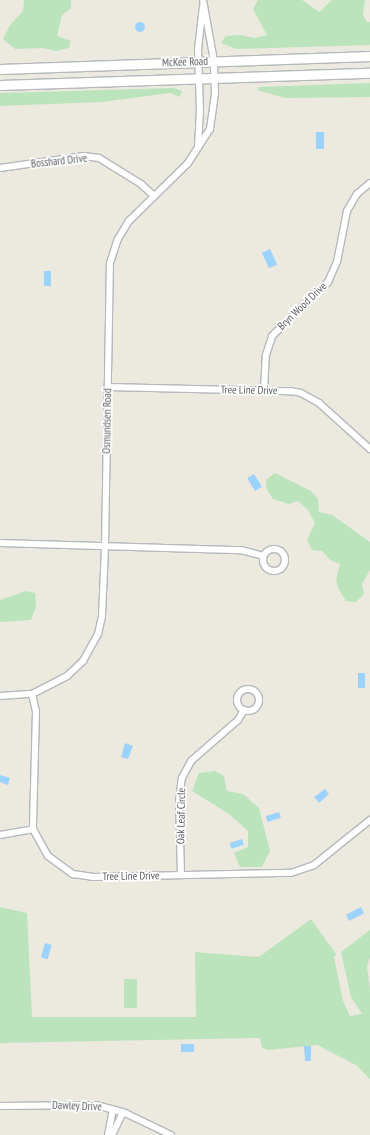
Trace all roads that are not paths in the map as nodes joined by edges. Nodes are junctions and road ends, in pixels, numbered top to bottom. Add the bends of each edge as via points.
1 (204, 1) edge
2 (370, 56) edge
3 (214, 61) junction
4 (198, 62) junction
5 (0, 69) edge
6 (370, 73) edge
7 (214, 78) junction
8 (198, 79) junction
9 (0, 85) edge
10 (198, 147) junction
11 (0, 168) edge
12 (370, 183) edge
13 (154, 196) junction
14 (108, 388) junction
15 (264, 390) junction
16 (370, 449) edge
17 (0, 543) edge
18 (105, 546) junction
19 (263, 556) dead end
20 (32, 694) junction
21 (0, 696) edge
22 (244, 710) dead end
23 (370, 820) edge
24 (34, 829) junction
25 (0, 835) edge
26 (181, 875) junction
27 (0, 1106) edge
28 (113, 1109) junction
29 (123, 1112) junction
30 (108, 1135) edge
31 (112, 1135) edge
32 (171, 1135) edge

1 - 3 street, Osmundsen Road
1 - 4 street, Osmundsen Road via 199,29
2 - 3 main road, McKee Road
3 - 4 main road, McKee Road
3 - 7 street, Osmundsen Road
4 - 5 main road, McKee Road
4 - 8 street, Osmundsen Road
6 - 7 main road, McKee Road
7 - 8 main road, McKee Road
7 - 10 street, Osmundsen Road via 211,124 208,135
8 - 9 main road, McKee Road
8 - 10 street, Osmundsen Road
10 - 13 street, Osmundsen Road via 188,163
11 - 13 street, Bosshard Drive via 84,156 99,158 141,184
12 - 15 street, Bryn Wood Drive via 357,194 347,211 337,262 328,282 272,336 266,355
13 - 14 street, Osmundsen Road via 125,227 110,263
14 - 15 street, Tree Line Drive
14 - 18 street, Osmundsen Road
15 - 16 street, Tree Line Drive via 290,391 311,398
17 - 18 street
18 - 19 street via 241,550
18 - 20 street, Osmundsen Road via 102,616 92,648 67,676
20 - 21 street
20 - 24 street, Tree Line Drive via 36,711
22 - 26 street, Oak Leaf Circle via 238,720 195,757 182,778 179,801
23 - 26 street, Tree Line Drive via 314,865 301,870 283,874
24 - 25 street
24 - 26 street, Tree Line Drive via 48,856 73,874 94,877
27 - 28 street, Dawley Drive via 86,1105
28 - 29 street, Dawley Drive
28 - 30 street
29 - 31 street
29 - 32 street, Dawley Drive

